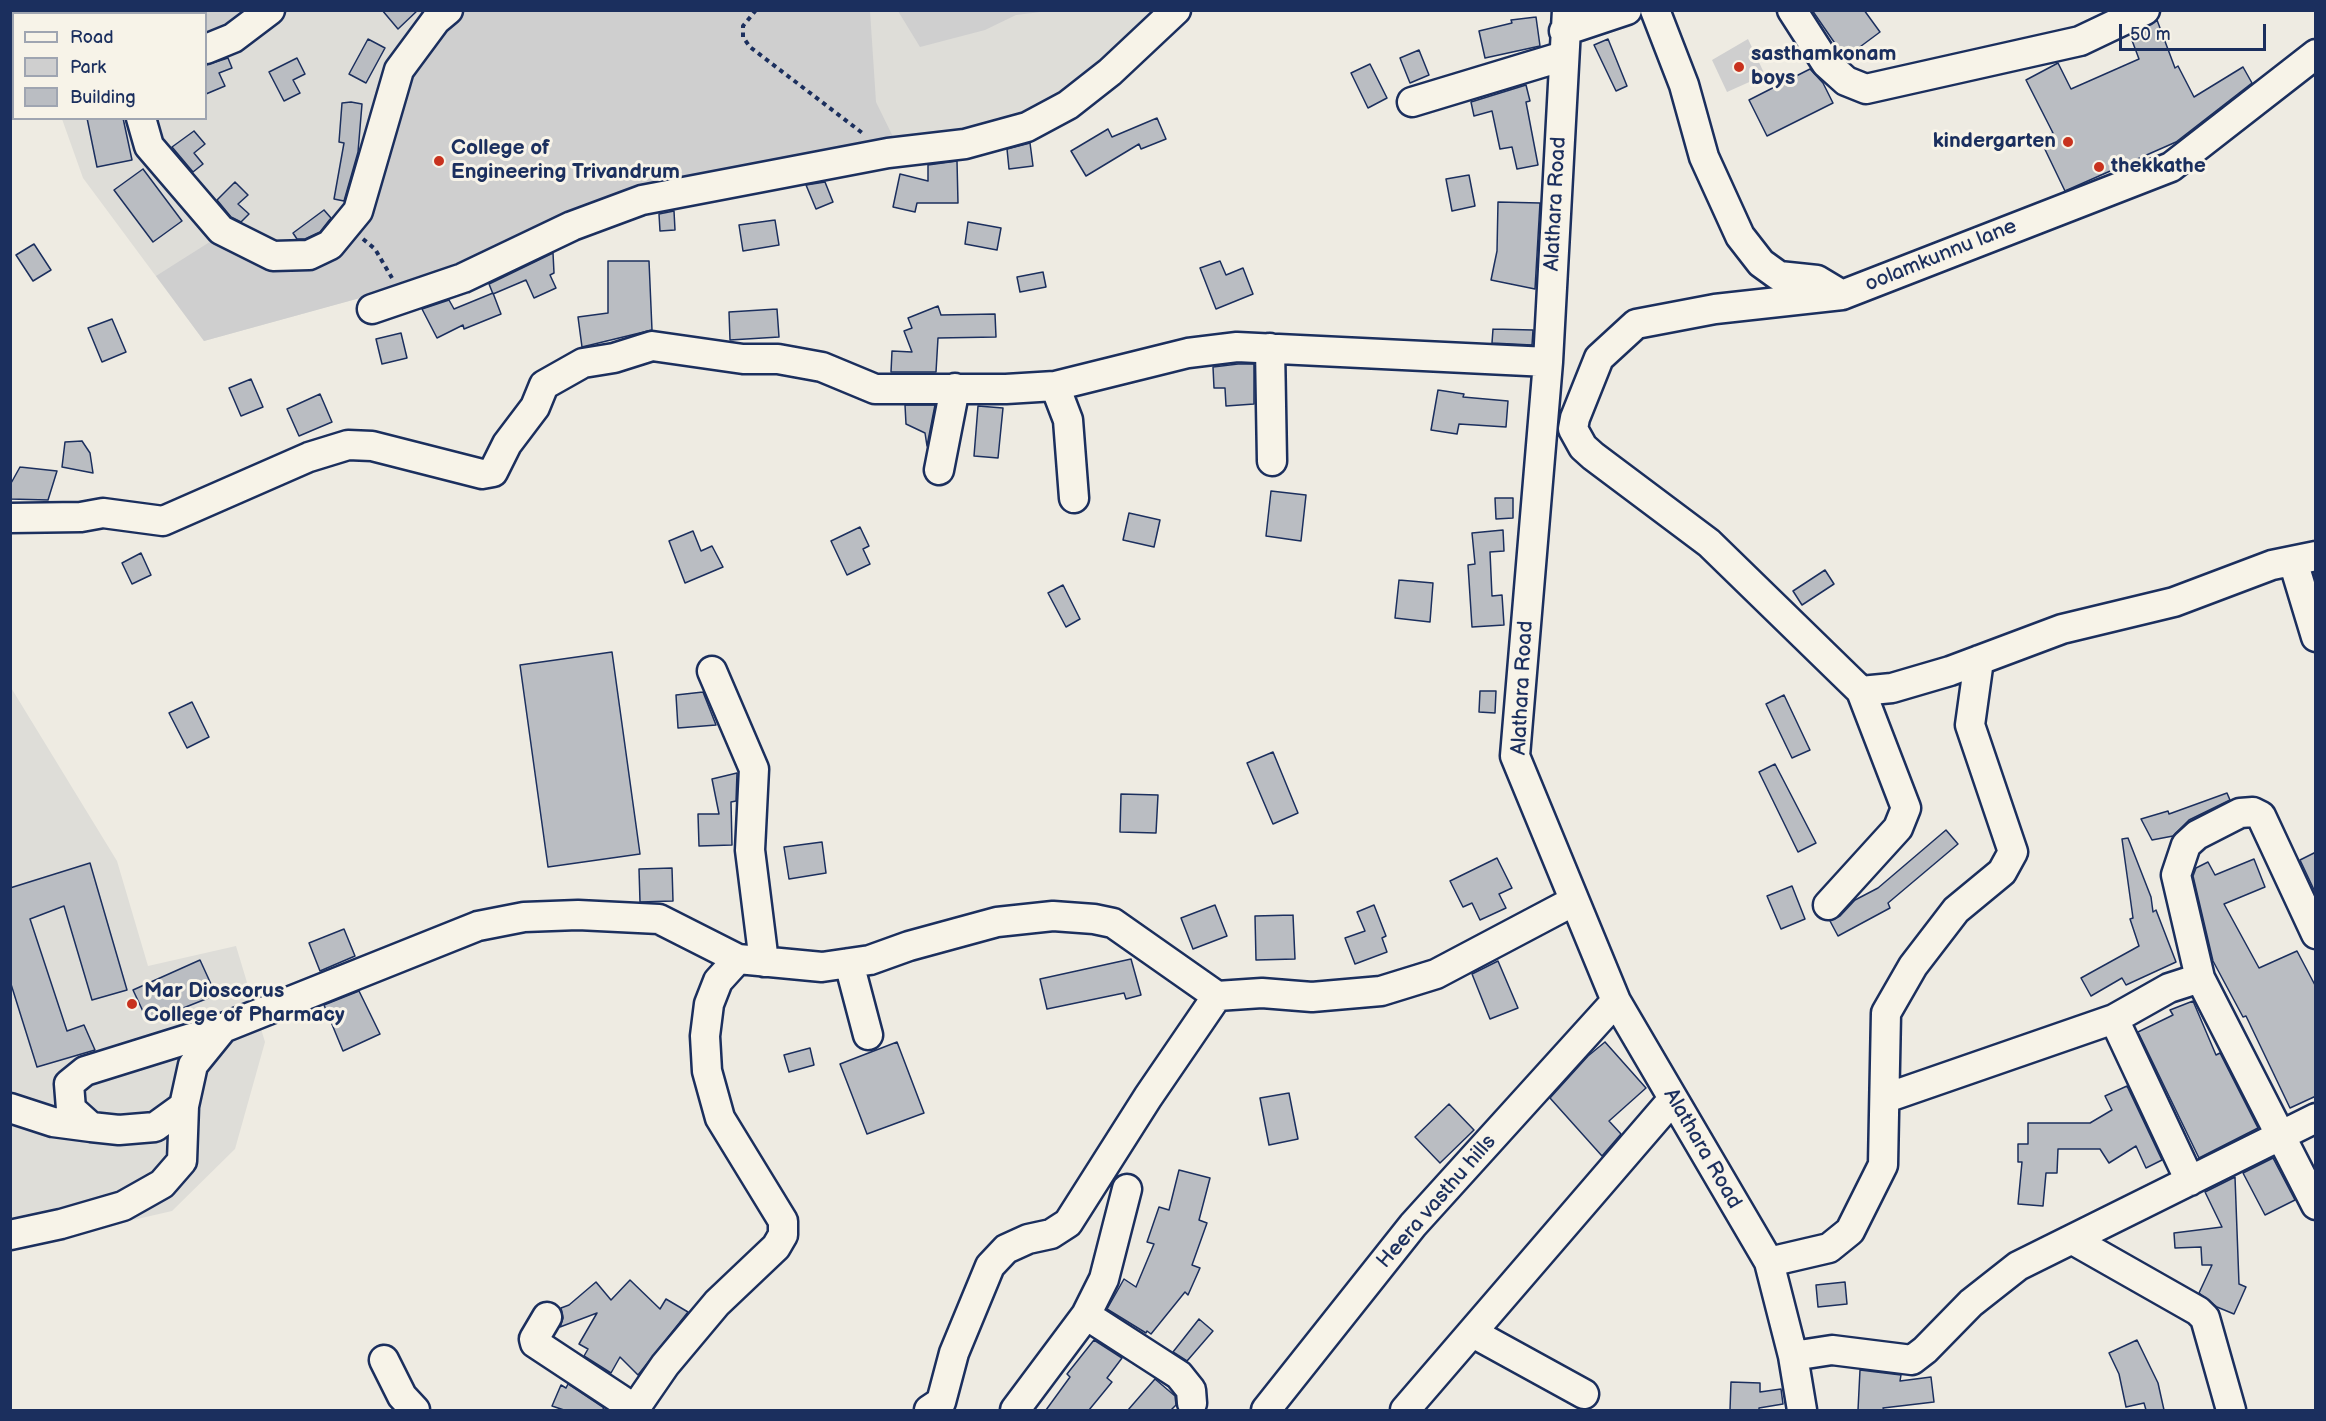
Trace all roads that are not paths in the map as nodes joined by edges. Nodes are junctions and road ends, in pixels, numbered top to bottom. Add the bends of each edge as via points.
1 (270, 10) edge
2 (448, 10) edge
3 (1176, 10) edge
4 (1627, 10) edge
5 (1655, 10) edge
6 (1791, 10) edge
7 (2145, 10) edge
8 (1565, 33) edge
9 (207, 49) edge
10 (2316, 54) edge
11 (1412, 102) dead end
12 (142, 120) edge
13 (1842, 295) junction
14 (372, 309) dead end
15 (1270, 348) junction
16 (1548, 362) junction
17 (1055, 386) junction
18 (956, 388) junction
19 (1272, 461) dead end
20 (939, 470) dead end
21 (1074, 498) dead end
22 (10, 518) edge
23 (2304, 558) edge
24 (2316, 637) edge
25 (1979, 660) junction
26 (712, 671) dead end
27 (1862, 691) junction
28 (1574, 901) junction
29 (1828, 904) dead end
30 (2316, 934) edge
31 (751, 960) junction
32 (849, 963) junction
33 (2200, 978) junction
34 (1217, 996) junction
35 (1616, 1001) junction
36 (2114, 1019) junction
37 (231, 1024) junction
38 (868, 1035) dead end
39 (1886, 1098) junction
40 (1673, 1099) junction
41 (184, 1106) junction
42 (10, 1108) edge
43 (2316, 1118) edge
44 (91, 1127) junction
45 (2279, 1137) junction
46 (2190, 1181) junction
47 (1127, 1189) dead end
48 (2316, 1205) edge
49 (10, 1235) edge
50 (2073, 1240) junction
51 (1769, 1262) junction
52 (1086, 1315) junction
53 (547, 1317) dead end
54 (1473, 1333) junction
55 (1793, 1356) junction
56 (384, 1360) dead end
57 (1584, 1394) dead end
58 (1191, 1408) edge
59 (415, 1410) edge
60 (634, 1410) edge
61 (929, 1410) edge
62 (1015, 1410) edge
63 (1266, 1410) edge
64 (1405, 1410) edge
65 (1802, 1410) edge
66 (2231, 1410) edge

1 - 9 street via 233,38
2 - 12 street via 399,70 358,211 330,245 309,255 273,256 221,230 149,146
3 - 14 street via 1077,99 1027,127 965,144 888,153 642,200 572,226 463,278
4 - 8 street
5 - 13 street via 1684,85 1704,158 1740,236 1761,263 1779,276 1817,280
6 - 7 street via 1826,63 1846,81 1866,89 2080,41
8 - 11 street
8 - 16 street, Alathara Road
10 - 13 street, oolamkunnu lane via 2171,167
13 - 27 street, oolamkunnu lane via 1715,309 1636,324 1599,358 1574,429 1583,447 1708,543
15 - 16 street
15 - 17 street via 1237,347 1188,353
15 - 19 street
16 - 28 street, Alathara Road via 1515,756
17 - 18 street
17 - 21 street via 1068,420
18 - 20 street
18 - 22 street via 875,389 822,367 652,346 583,363 544,386 493,472 482,474 372,446 348,445 309,457 163,521 103,513
23 - 24 street
23 - 25 street via 2272,565 2174,602 2062,629
25 - 27 street via 1892,688
25 - 39 street via 1970,725 2013,852 2002,872 1956,910 1913,966 1886,1013
26 - 31 street via 754,769
27 - 29 street via 1906,808 1898,828
28 - 34 street via 1436,974 1381,992 1312,997 1262,993
28 - 35 street, Alathara Road
30 - 33 street via 2261,816 2240,813 2197,835 2186,844 2178,862 2176,874
31 - 32 street via 822,967
31 - 37 street via 659,919 524,917 478,926
31 - 60 street via 718,981 709,1004 705,1036 707,1071 720,1118 783,1221 783,1235 776,1247 717,1303 665,1365
32 - 34 street via 997,922 1053,916 1094,919 1113,923
32 - 38 street
33 - 36 street via 2169,988
33 - 45 street
34 - 61 street via 1068,1223 1051,1234 1006,1249 990,1266 954,1353 941,1402
35 - 40 street, Alathara Road
35 - 63 street, Heera vasthu hills via 1413,1225
36 - 39 street
36 - 46 street
37 - 41 street via 193,1065
37 - 44 street via 85,1071 69,1084 71,1109
39 - 51 street via 1883,1165 1850,1231 1829,1248
40 - 51 street, Alathara Road
40 - 54 street
41 - 44 street via 155,1127
41 - 49 street via 182,1161 162,1184 123,1206
42 - 44 street via 53,1122
43 - 45 street
45 - 46 street
45 - 48 street
46 - 50 street
47 - 52 street via 1104,1279
50 - 55 street via 2018,1266 1971,1303 1912,1360 1832,1350
50 - 66 street via 2205,1318
51 - 55 street, Alathara Road
52 - 58 street via 1179,1375 1191,1390
52 - 62 street
53 - 60 street via 534,1339 536,1343
54 - 57 street
54 - 64 street
55 - 65 street, Alathara Road
56 - 59 street via 402,1396

